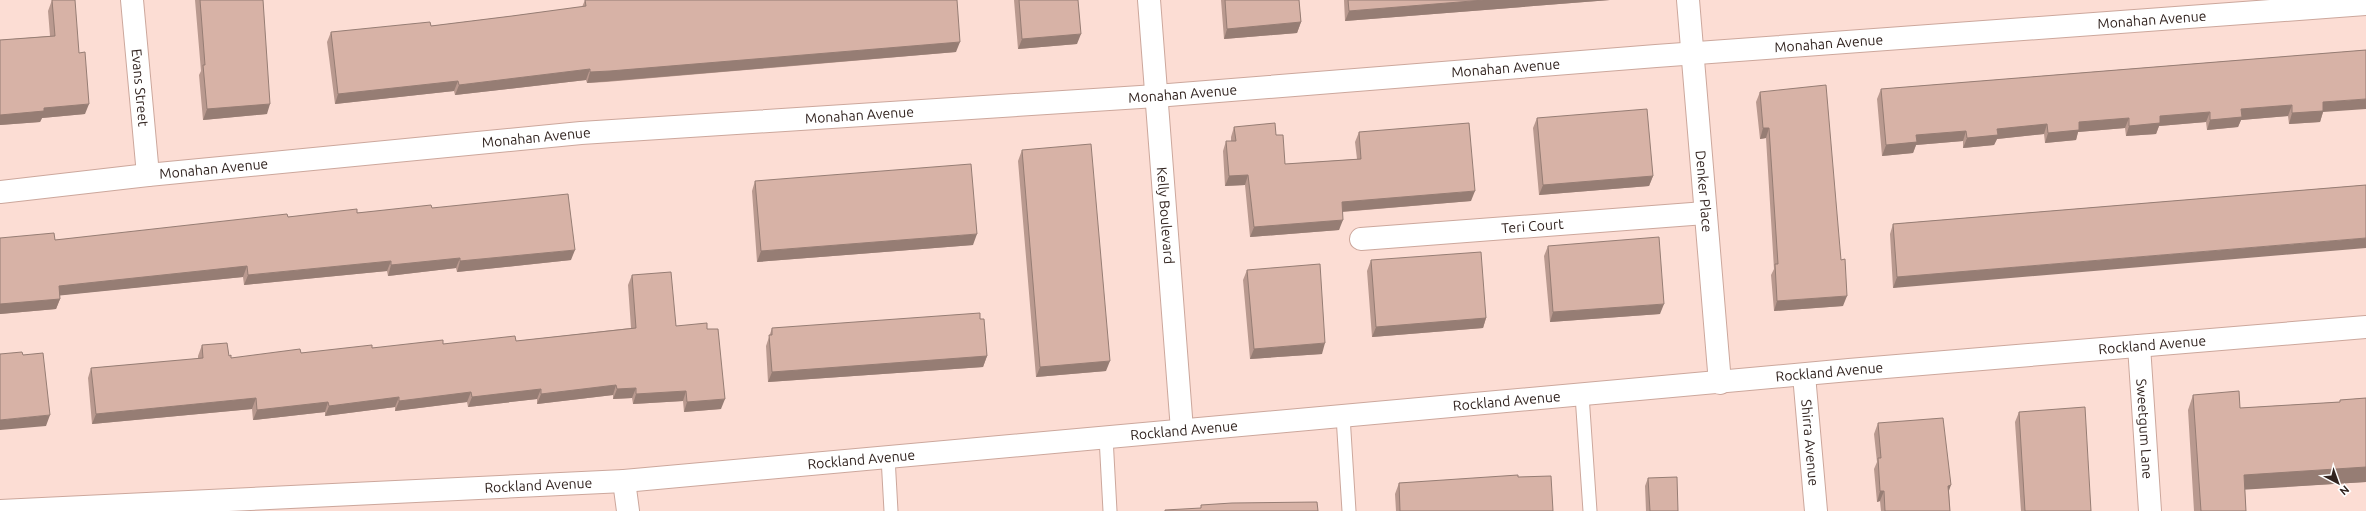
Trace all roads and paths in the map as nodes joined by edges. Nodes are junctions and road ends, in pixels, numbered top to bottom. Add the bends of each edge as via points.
1 (132, 0) edge
2 (1149, 0) edge
3 (1688, 0) edge
4 (2366, 4) edge
5 (1692, 53) junction
6 (1156, 96) junction
7 (148, 175) junction
8 (0, 192) edge
9 (1704, 212) junction
10 (1361, 238) dead end
11 (2366, 327) edge
12 (2139, 346) junction
13 (1804, 375) junction
14 (1720, 383) junction
15 (1582, 395) junction
16 (1343, 416) junction
17 (1182, 430) junction
18 (1106, 437) junction
19 (888, 457) junction
20 (624, 481) junction
21 (118, 508) edge
22 (0, 511) edge
23 (628, 511) edge
24 (891, 511) edge
25 (1110, 511) edge
26 (1349, 511) edge
27 (1590, 511) edge
28 (1816, 511) edge
29 (2150, 511) edge

1 - 7 street, Evans Street
2 - 6 street, Kelly Boulevard
3 - 5 street, Denker Place
4 - 5 street, Monahan Avenue
5 - 6 street, Monahan Avenue
5 - 9 street, Denker Place
6 - 7 street, Monahan Avenue via 581,132
6 - 17 street, Kelly Boulevard
7 - 8 street, Monahan Avenue
9 - 10 street, Teri Court
9 - 14 street, Denker Place
11 - 12 street, Rockland Avenue
12 - 13 street, Rockland Avenue
12 - 29 street, Sweetgum Lane
13 - 14 street, Rockland Avenue
13 - 28 street, Shirra Avenue
14 - 15 street, Rockland Avenue
15 - 16 street, Rockland Avenue
15 - 27 lane
16 - 17 street, Rockland Avenue
16 - 26 lane
17 - 18 street, Rockland Avenue
18 - 19 street, Rockland Avenue
18 - 25 lane
19 - 20 street, Rockland Avenue
19 - 24 lane
20 - 21 street, Rockland Avenue
20 - 23 street
21 - 22 street, Rockland Avenue

